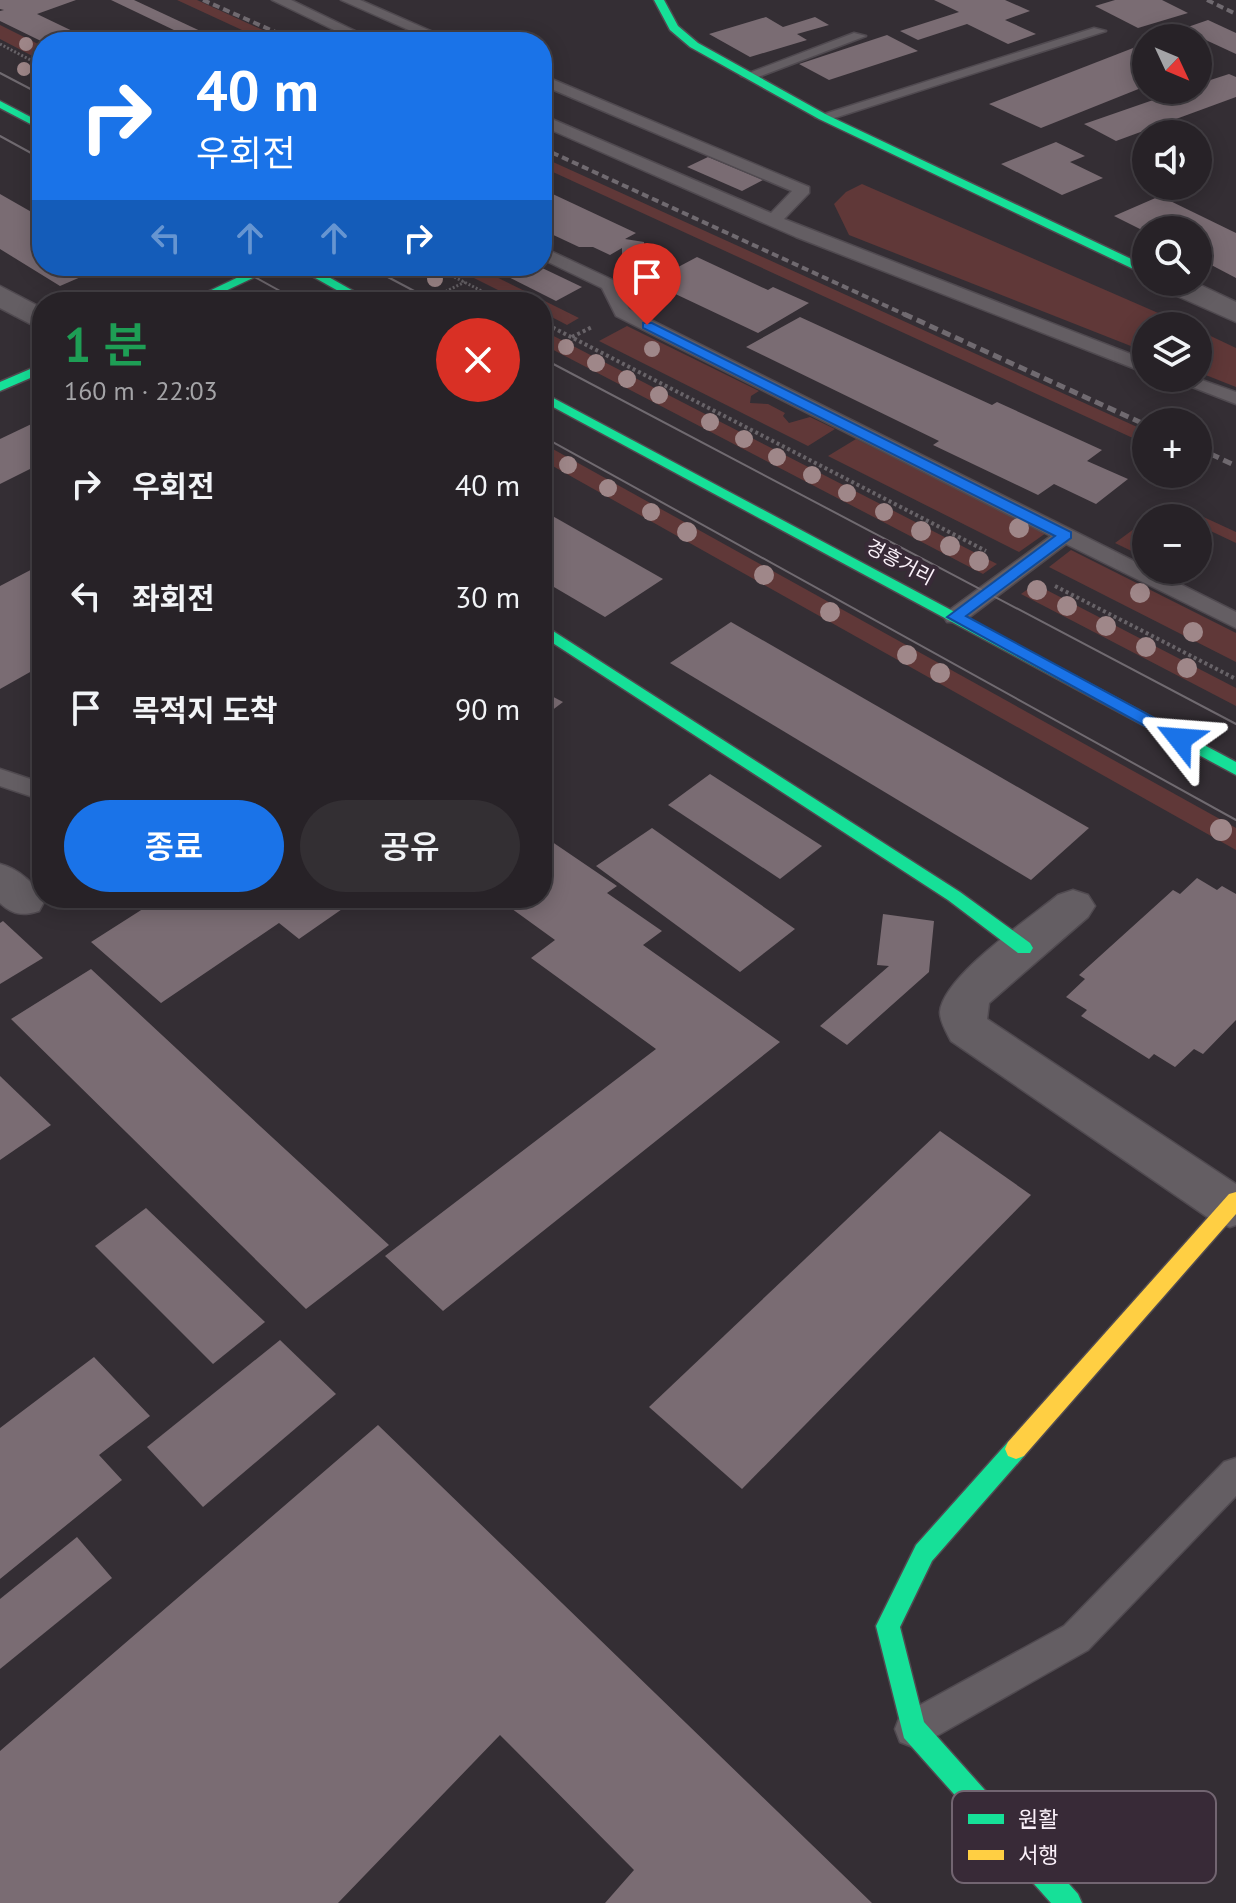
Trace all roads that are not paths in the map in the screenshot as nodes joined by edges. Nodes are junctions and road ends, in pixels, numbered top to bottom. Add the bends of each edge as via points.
1 (279, 0) edge
2 (348, 0) edge
3 (659, 0) edge
4 (1099, 31) dead end
5 (349, 32) edge
6 (425, 32) edge
7 (859, 36) dead end
8 (748, 76) junction
9 (552, 84) edge
10 (0, 104) edge
11 (823, 117) junction
12 (32, 122) edge
13 (552, 124) edge
14 (773, 221) junction
15 (552, 257) edge
16 (1132, 264) edge
17 (250, 276) edge
18 (319, 276) edge
19 (214, 292) edge
20 (348, 292) edge
21 (0, 295) edge
22 (1200, 296) edge
23 (1236, 313) edge
24 (32, 315) edge
25 (1132, 362) edge
26 (32, 373) edge
27 (0, 387) edge
28 (1212, 390) edge
29 (1236, 398) edge
30 (552, 401) edge
31 (1065, 535) junction
32 (955, 617) junction
33 (1236, 621) edge
34 (552, 635) edge
35 (1236, 769) edge
36 (0, 777) edge
37 (32, 788) edge
38 (1073, 906) dead end
39 (1024, 948) junction
40 (1233, 1203) edge
41 (1236, 1473) edge
42 (913, 1729) junction
43 (969, 1791) edge
44 (1051, 1883) edge
45 (1069, 1903) edge

1 - 5 lane
2 - 6 lane
3 - 8 street via 674,28
4 - 11 lane
7 - 8 lane
8 - 11 street
9 - 14 lane via 803,190
10 - 12 street
11 - 16 street
13 - 14 lane
14 - 25 lane
15 - 31 lane via 609,285 622,312
17 - 19 street
18 - 20 street
21 - 24 street
22 - 23 street
26 - 27 street
28 - 29 lane
30 - 32 street, 경흥거리
31 - 32 lane
31 - 33 lane
32 - 35 street, 경흥거리
34 - 39 street via 954,896
36 - 37 lane
38 - 39 street
39 - 40 street via 971,993 963,1012 967,1029
40 - 42 street via 924,1553 888,1626
41 - 42 lane via 1076,1638
42 - 43 street
44 - 45 street

